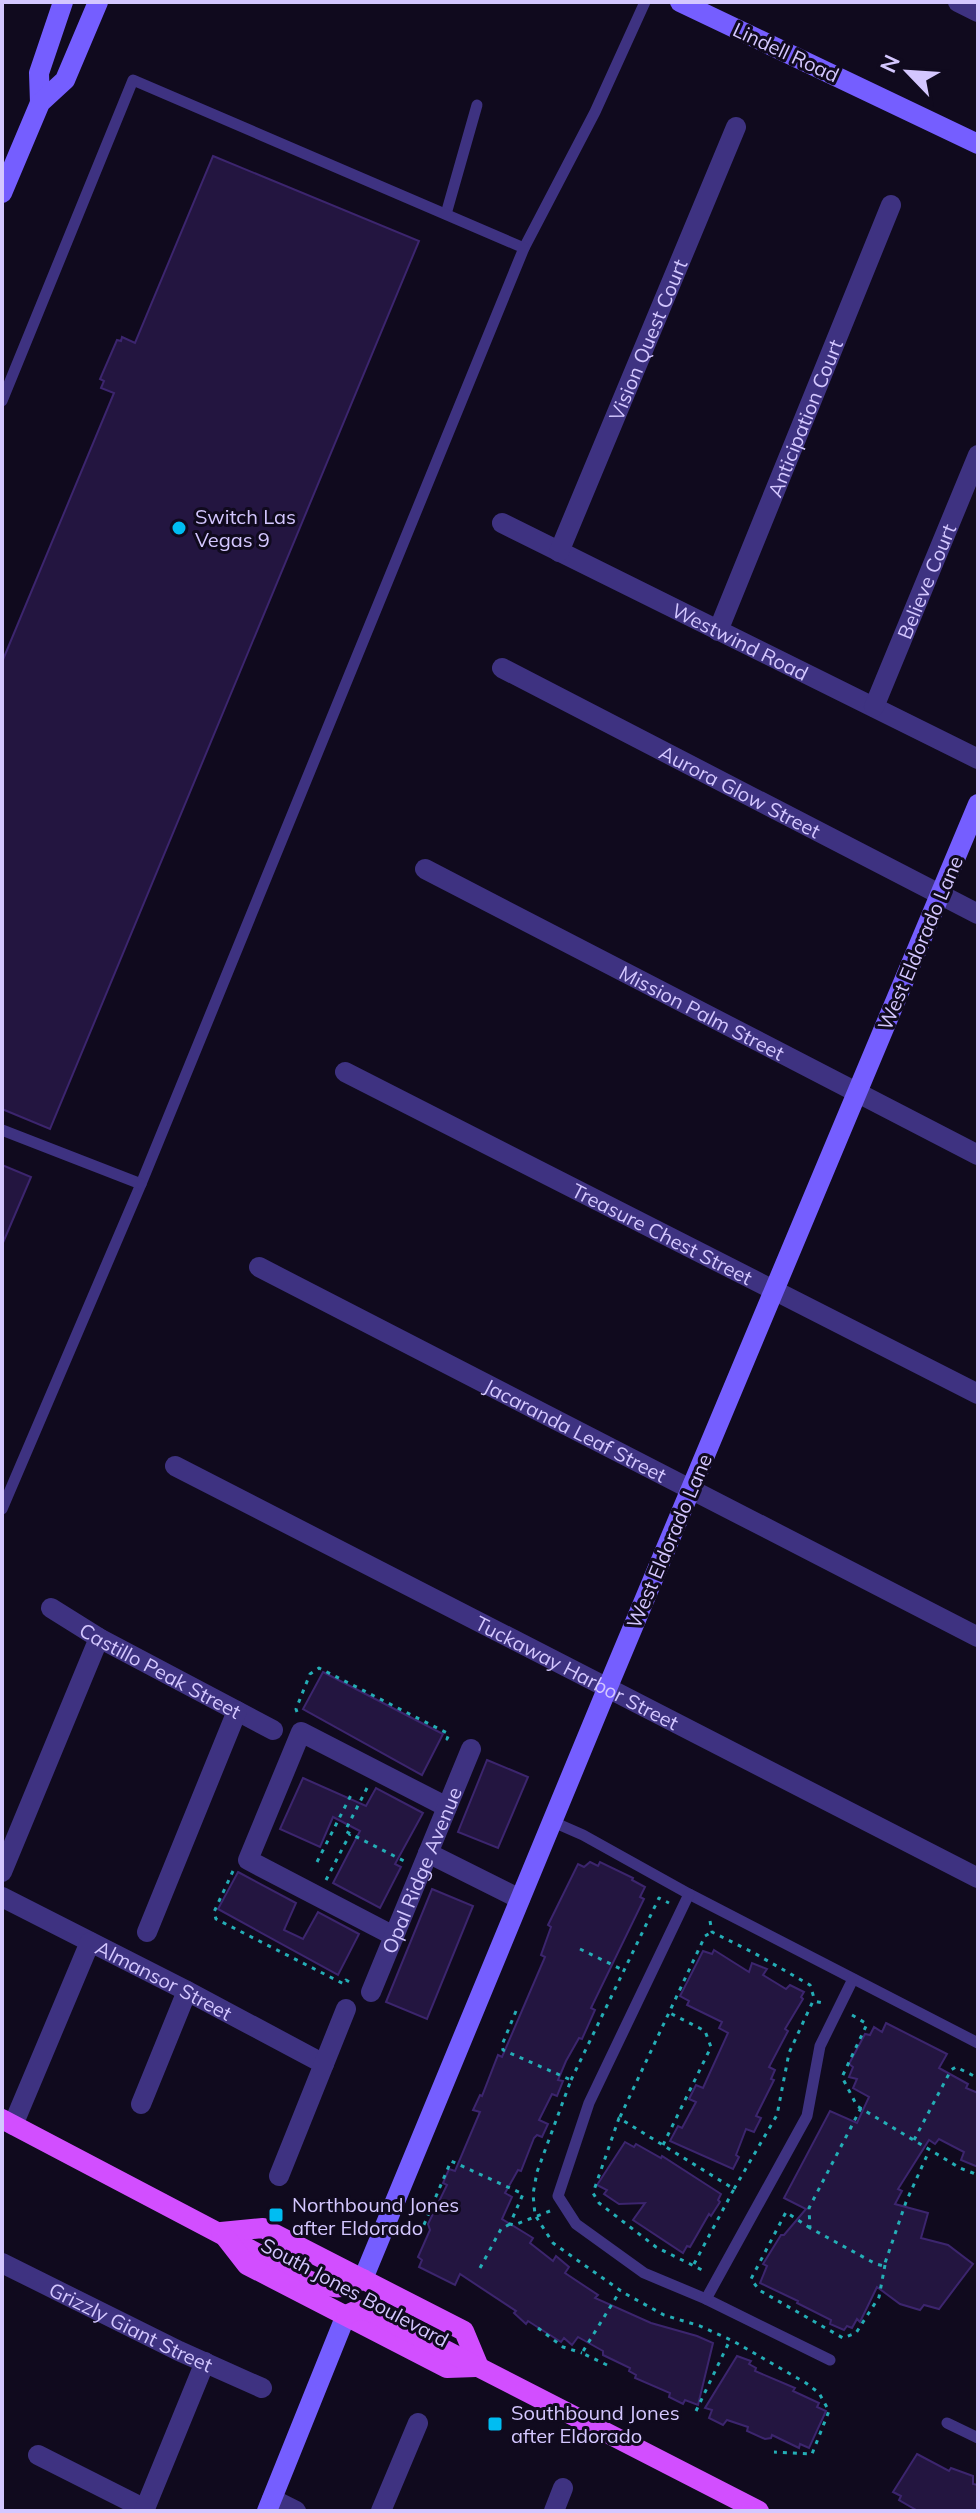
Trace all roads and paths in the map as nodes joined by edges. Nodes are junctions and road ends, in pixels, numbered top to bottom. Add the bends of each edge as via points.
1 (63, 2) edge
2 (98, 2) edge
3 (645, 2) edge
4 (680, 2) edge
5 (958, 2) edge
6 (978, 12) edge
7 (40, 103) junction
8 (477, 105) dead end
9 (736, 127) dead end
10 (978, 144) edge
11 (2, 193) edge
12 (891, 205) dead end
13 (446, 214) junction
14 (524, 248) junction
15 (2, 401) edge
16 (978, 455) edge
17 (502, 523) dead end
18 (559, 552) junction
19 (718, 631) junction
20 (502, 668) dead end
21 (874, 707) junction
22 (978, 759) edge
23 (978, 804) edge
24 (425, 869) dead end
25 (940, 895) junction
26 (978, 914) edge
27 (345, 1072) dead end
28 (857, 1092) junction
29 (2, 1130) edge
30 (978, 1155) edge
31 (141, 1184) junction
32 (259, 1267) dead end
33 (774, 1290) junction
34 (978, 1394) edge
35 (175, 1466) dead end
36 (691, 1488) junction
37 (2, 1509) edge
38 (51, 1608) dead end
39 (978, 1637) edge
40 (99, 1638) junction
41 (607, 1689) junction
42 (237, 1711) junction
43 (273, 1730) dead end
44 (301, 1732) junction
45 (471, 1749) joint
46 (376, 1770) junction
47 (352, 1793) dead end
48 (447, 1807) junction
49 (551, 1821) junction
50 (350, 1834) junction
51 (428, 1853) junction
52 (248, 1860) junction
53 (317, 1862) dead end
54 (407, 1863) dead end
55 (2, 1872) edge
56 (978, 1878) edge
57 (318, 1896) junction
58 (2, 1897) edge
59 (520, 1899) junction
60 (686, 1900) junction
61 (147, 1932) dead end
62 (712, 1932) junction
63 (394, 1936) junction
64 (90, 1942) junction
65 (580, 1949) dead end
66 (624, 1971) junction
67 (853, 1979) junction
68 (187, 1991) junction
69 (371, 1992) joint
70 (815, 2001) junction
71 (839, 2008) junction
72 (346, 2009) dead end
73 (516, 2011) dead end
74 (668, 2012) junction
75 (978, 2043) edge
76 (324, 2064) junction
77 (978, 2078) edge
78 (571, 2080) junction
79 (141, 2104) dead end
80 (861, 2108) junction
81 (619, 2118) junction
82 (8, 2122) edge
83 (914, 2140) junction
84 (663, 2145) junction
85 (930, 2150) junction
86 (978, 2175) edge
87 (279, 2176) dead end
88 (734, 2189) junction
89 (564, 2205) junction
90 (535, 2215) junction
91 (510, 2224) junction
92 (810, 2228) junction
93 (221, 2232) junction
94 (420, 2234) dead end
95 (694, 2264) junction
96 (885, 2265) junction
97 (480, 2268) dead end
98 (5, 2272) edge
99 (363, 2279) junction
100 (717, 2280) junction
101 (620, 2291) junction
102 (706, 2299) junction
103 (346, 2315) junction
104 (538, 2328) dead end
105 (730, 2340) junction
106 (582, 2353) junction
107 (830, 2360) dead end
108 (205, 2362) junction
109 (607, 2365) dead end
110 (479, 2367) junction
111 (262, 2388) dead end
112 (696, 2411) dead end
113 (418, 2423) dead end
114 (947, 2423) dead end
115 (978, 2438) edge
116 (774, 2452) dead end
117 (38, 2455) dead end
118 (563, 2488) dead end
119 (269, 2505) edge
120 (145, 2510) edge
121 (296, 2511) edge
122 (381, 2511) edge
123 (554, 2511) edge
124 (759, 2511) edge

1 - 7 street via 39,73
2 - 7 street via 65,80
3 - 14 lane
4 - 10 street, Lindell Road
5 - 6 street
7 - 11 street
8 - 13 lane
9 - 18 street, Vision Quest Court
12 - 19 street, Anticipation Court
13 - 14 lane
13 - 15 lane via 133,80
14 - 31 lane
16 - 21 street, Believe Court
17 - 18 street, Westwind Road
18 - 19 street, Westwind Road
19 - 21 street, Westwind Road
20 - 25 street, Aurora Glow Street
21 - 22 street, Westwind Road
23 - 25 street, West Eldorado Lane
24 - 28 street, Mission Palm Street
25 - 26 street, Aurora Glow Street
25 - 28 street, West Eldorado Lane
27 - 33 street, Treasure Chest Street
28 - 30 street, Mission Palm Street
28 - 33 street, West Eldorado Lane
29 - 31 lane
31 - 37 lane
32 - 36 street, Jacaranda Leaf Street
33 - 34 street, Treasure Chest Street
33 - 36 street, West Eldorado Lane
35 - 41 street, Tuckaway Harbor Street
36 - 39 street, Jacaranda Leaf Street
36 - 41 street, West Eldorado Lane
38 - 40 street, Castillo Peak Street
40 - 42 street, Castillo Peak Street
40 - 55 street
41 - 49 street, West Eldorado Lane
41 - 56 street, Tuckaway Harbor Street
42 - 43 street, Castillo Peak Street
42 - 61 street
44 - 45 path via 296,1709 310,1674 319,1668
44 - 46 street
44 - 52 street
45 - 48 street, Opal Ridge Avenue
46 - 48 street
46 - 50 path via 345,1831
47 - 53 path
48 - 51 street, Opal Ridge Avenue
49 - 59 street, West Eldorado Lane
49 - 60 lane via 583,1835
50 - 54 path
50 - 57 path
51 - 59 street
51 - 63 street, Opal Ridge Avenue
52 - 57 street
52 - 69 path via 235,1867 214,1912 216,1919 344,1984 346,1980
57 - 63 street
58 - 64 street, Almansor Street
59 - 99 street, West Eldorado Lane
60 - 62 path via 705,1912
60 - 66 path via 671,1904 659,1898
60 - 67 lane
60 - 89 lane via 589,2103 558,2196
62 - 70 path via 810,1985
62 - 74 path via 705,1936
63 - 69 street, Opal Ridge Avenue
64 - 68 street, Almansor Street
64 - 82 street
65 - 66 path
66 - 78 path
67 - 71 lane
67 - 75 lane
68 - 76 street, Almansor Street
68 - 79 street
70 - 71 path
70 - 88 path via 789,2053 777,2115
71 - 80 path via 867,2024 842,2077
71 - 100 lane via 820,2046 807,2116
72 - 76 street
73 - 78 path via 503,2050
74 - 81 path
74 - 84 path via 705,2031 711,2047
76 - 87 street
77 - 83 path via 956,2067 951,2070
78 - 90 path via 537,2172
80 - 83 path
80 - 92 path via 809,2208
81 - 84 path
81 - 95 path via 593,2193 656,2247
82 - 93 main road, South Jones Boulevard
83 - 85 path
84 - 88 path
85 - 86 path
85 - 96 path
88 - 95 path
89 - 90 path
89 - 102 lane via 576,2224 644,2273
90 - 91 path
90 - 101 path via 553,2243
91 - 94 path via 523,2194 451,2161
91 - 97 path via 501,2229
92 - 96 path
92 - 96 path via 786,2212 751,2279 759,2290 843,2338 856,2333 879,2297
93 - 99 main road, South Jones Boulevard via 263,2228
93 - 103 main road, South Jones Boulevard via 247,2265
95 - 100 path
98 - 108 street, Grizzly Giant Street
99 - 110 main road, South Jones Boulevard via 464,2331
100 - 102 lane
101 - 105 path via 664,2315
101 - 106 path
102 - 107 lane
103 - 110 main road, South Jones Boulevard via 447,2368
103 - 119 street
104 - 106 path via 563,2347
105 - 112 path
105 - 116 path via 806,2383 829,2411 812,2454
106 - 109 path
108 - 111 street, Grizzly Giant Street
108 - 120 street
110 - 124 main road, South Jones Boulevard
113 - 122 street
114 - 115 lane
117 - 120 street
118 - 123 street
119 - 121 street

